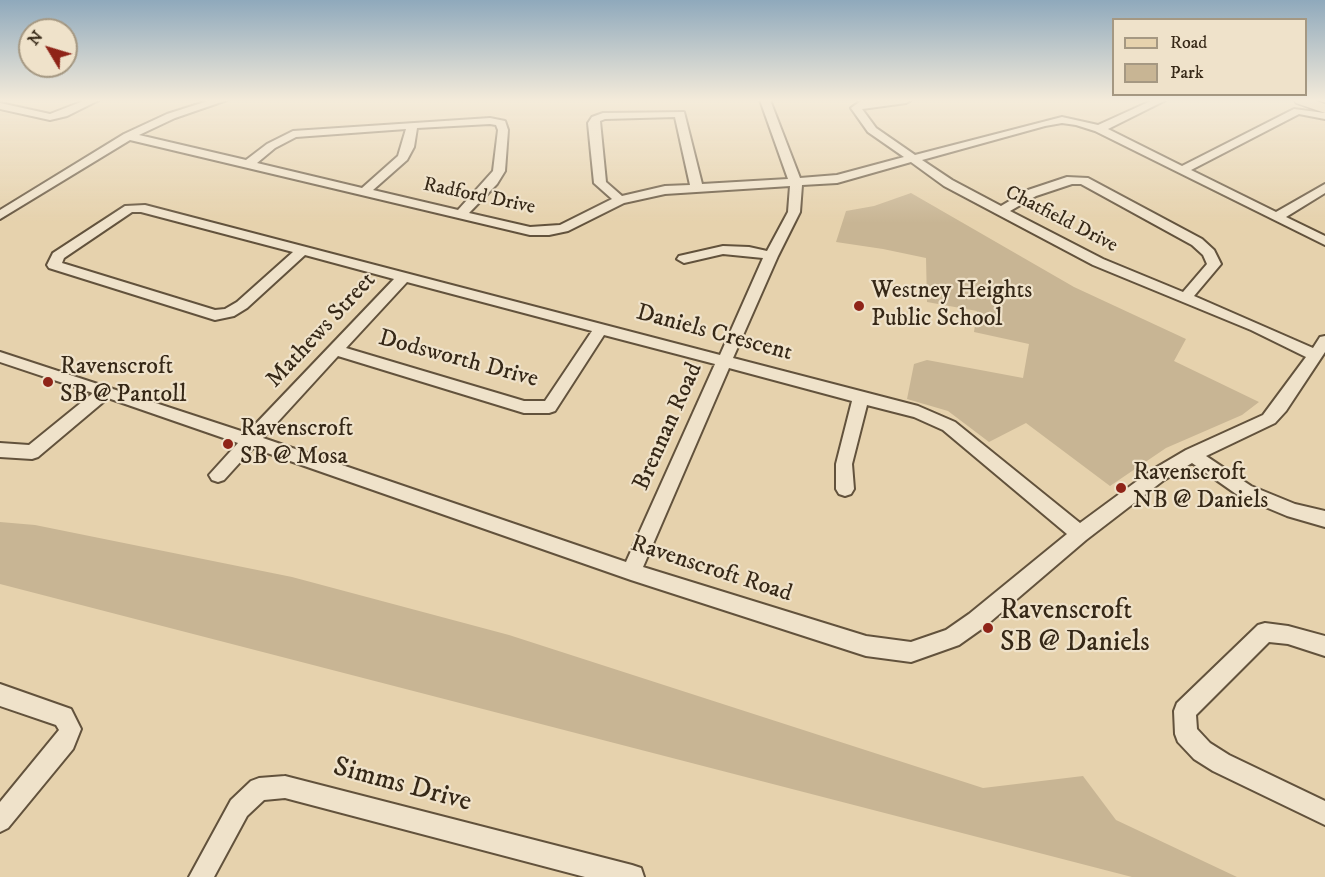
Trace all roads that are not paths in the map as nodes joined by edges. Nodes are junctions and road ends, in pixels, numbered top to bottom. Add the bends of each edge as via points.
1 (120, 141) edge
2 (149, 141) edge
3 (281, 141) edge
4 (409, 141) edge
5 (502, 141) edge
6 (595, 141) edge
7 (686, 141) edge
8 (780, 141) edge
9 (888, 141) edge
10 (977, 141) edge
11 (1123, 141) edge
12 (1239, 141) edge
13 (913, 158) junction
14 (248, 164) junction
15 (1182, 170) junction
16 (796, 183) junction
17 (697, 188) junction
18 (1325, 188) edge
19 (365, 192) junction
20 (620, 200) junction
21 (1001, 211) junction
22 (461, 214) junction
23 (0, 215) edge
24 (1277, 217) junction
25 (1325, 241) edge
26 (302, 251) junction
27 (771, 256) junction
28 (684, 259) dead end
29 (403, 278) junction
30 (1185, 298) junction
31 (600, 330) junction
32 (1320, 348) edge
33 (335, 350) junction
34 (1, 358) edge
35 (724, 361) junction
36 (106, 391) junction
37 (861, 398) junction
38 (250, 441) junction
39 (0, 450) edge
40 (1192, 455) junction
41 (218, 475) dead end
42 (845, 489) dead end
43 (1325, 519) edge
44 (1080, 534) junction
45 (631, 572) junction
46 (1325, 646) edge
47 (0, 694) edge
48 (1325, 813) edge
49 (0, 820) edge
50 (201, 877) edge
51 (632, 877) edge

1 - 23 street
2 - 14 street, Radford Drive
3 - 14 street
4 - 19 street via 403,158
5 - 22 street via 499,171
6 - 20 street via 600,183
7 - 17 street
8 - 16 street, Brennan Road
9 - 13 street, Chatfield Drive
10 - 13 street, Radford Drive
11 - 15 street, Radford Drive
12 - 15 street
13 - 16 street, Radford Drive via 837,179
13 - 21 street, Chatfield Drive via 948,183
14 - 19 street, Radford Drive
15 - 24 street, Radford Drive
16 - 17 street, Radford Drive
16 - 27 street, Brennan Road via 794,212
17 - 20 street, Radford Drive via 657,191
18 - 24 street
19 - 22 street, Radford Drive
20 - 22 street, Radford Drive via 586,219 549,231 530,231
21 - 30 street, Chatfield Drive via 1098,262
21 - 30 street via 1032,193 1071,180 1084,181 1197,242 1209,253 1214,264
24 - 25 street, Radford Drive
26 - 26 street, Daniels Crescent via 141,208 117,215 58,256 54,266 215,315 242,305
26 - 29 street, Daniels Crescent
27 - 28 street via 723,250
27 - 35 street, Brennan Road
29 - 31 street, Daniels Crescent
29 - 33 street, Mathews Street
30 - 32 street, Chatfield Drive
31 - 33 street, Dodsworth Drive via 549,407 524,407
31 - 35 street, Daniels Crescent
32 - 40 street, Ravenscroft Road via 1269,419
33 - 38 street, Mathews Street
34 - 36 street, Ravenscroft Road
35 - 37 street, Daniels Crescent
35 - 45 street, Brennan Road
36 - 38 street, Ravenscroft Road
36 - 39 street via 32,452
37 - 42 street via 844,464
37 - 44 street, Daniels Crescent via 918,412 949,426
38 - 41 street, Mathews Street
38 - 45 street, Ravenscroft Road
40 - 43 street via 1245,491 1293,511
40 - 44 street, Ravenscroft Road via 1158,475
44 - 45 street, Ravenscroft Road via 952,638 911,652 866,646
46 - 48 street via 1265,632 1185,711 1186,734 1202,751
47 - 49 street via 63,717 70,729
50 - 51 street, Simms Drive via 239,808 259,789 285,787

